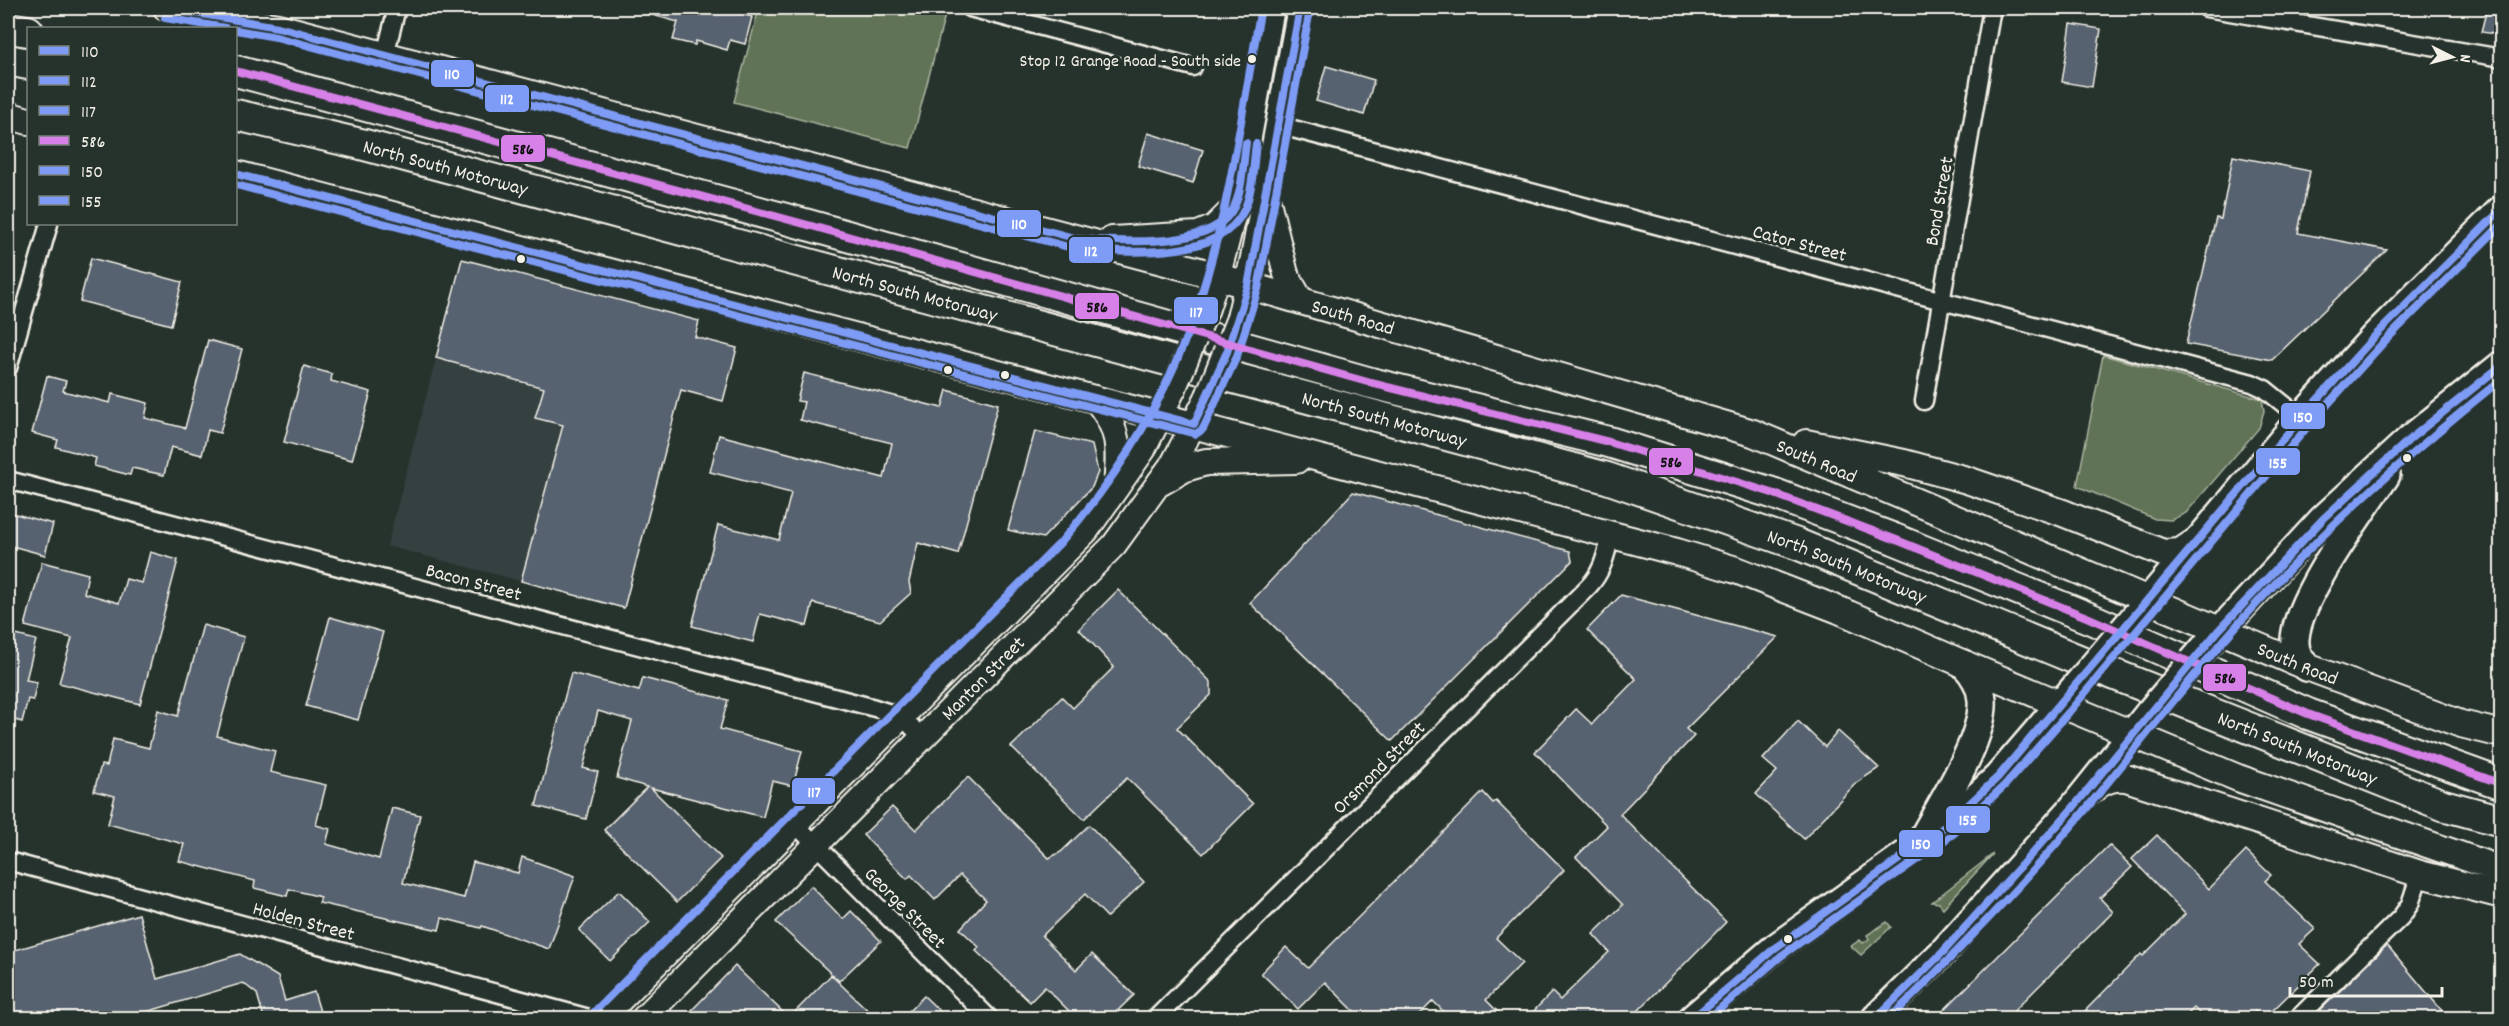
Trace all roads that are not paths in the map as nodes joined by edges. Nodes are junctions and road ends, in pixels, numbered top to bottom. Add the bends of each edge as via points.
1 (167, 8) edge
2 (397, 8) edge
3 (970, 8) edge
4 (1272, 8) edge
5 (1300, 8) edge
6 (1992, 8) edge
7 (2206, 8) edge
8 (8, 28) edge
9 (27, 31) edge
10 (385, 55) junction
11 (2502, 58) edge
12 (8, 60) edge
13 (27, 64) edge
14 (1193, 67) dead end
15 (237, 71) edge
16 (237, 115) edge
17 (8, 116) edge
18 (27, 121) edge
19 (1278, 125) junction
20 (237, 174) edge
21 (1266, 193) junction
22 (1234, 208) junction
23 (2502, 209) edge
24 (49, 225) edge
25 (1078, 239) junction
26 (1218, 277) junction
27 (1248, 286) junction
28 (1302, 302) junction
29 (1941, 302) junction
30 (2502, 365) edge
31 (8, 368) edge
32 (1094, 398) junction
33 (1923, 401) dead end
34 (1162, 416) junction
35 (2301, 418) junction
36 (1194, 424) junction
37 (1753, 433) junction
38 (2410, 439) junction
39 (1324, 459) junction
40 (8, 480) edge
41 (1161, 482) junction
42 (1116, 490) junction
43 (1611, 535) junction
44 (2202, 537) junction
45 (2143, 607) junction
46 (2212, 638) junction
47 (1964, 664) junction
48 (2307, 667) junction
49 (2069, 695) junction
50 (903, 717) junction
51 (2141, 724) junction
52 (2502, 734) edge
53 (921, 737) junction
54 (2502, 784) edge
55 (2072, 809) junction
56 (2502, 821) edge
57 (795, 824) junction
58 (814, 845) junction
59 (1918, 848) junction
60 (8, 861) edge
61 (2502, 870) edge
62 (2420, 874) junction
63 (2502, 895) edge
64 (590, 1018) edge
65 (602, 1018) edge
66 (644, 1018) edge
67 (989, 1018) edge
68 (1156, 1018) edge
69 (1693, 1018) edge
70 (1876, 1018) edge
71 (2298, 1018) edge

1 - 10 main road, South Road via 278,27
2 - 10 street
3 - 14 street
4 - 22 main road, Manton Street
5 - 19 main road, Manton Street
6 - 29 street, Bond Street
7 - 11 street
8 - 9 highway
10 - 25 main road, South Road
12 - 13 highway
15 - 54 highway, North South Motorway via 1371,383 1609,442 1761,490 1894,539 2089,618 2308,714
16 - 56 highway, North South Motorway via 361,144 1607,478 1797,544 2443,805
17 - 18 main road
19 - 21 main road, Manton Street
19 - 29 street, Cator Street
20 - 32 main road
21 - 27 main road, Manton Street
21 - 28 main road via 1286,274
22 - 25 main road via 1215,228 1198,235
22 - 26 main road, Manton Street
23 - 35 highway via 2375,336
24 - 31 street
25 - 26 main road, South Road
26 - 27 main road, South Road
26 - 34 main road, Manton Street, bridge
27 - 28 main road, South Road
27 - 36 main road, Manton Street, bridge via 1239,318
28 - 37 main road, South Road
29 - 33 street, Bond Street
29 - 35 street, Cator Street via 2252,383
30 - 38 highway
32 - 34 main road
32 - 42 main road via 1108,415 1117,436
34 - 36 main road
34 - 42 main road, Manton Street
35 - 44 highway
36 - 39 main road
36 - 41 main road, Manton Street
37 - 44 main road via 1905,463 1967,480 2163,553 2180,552
37 - 45 main road, South Road
38 - 46 highway via 2323,519
38 - 48 highway via 2327,565 2304,608 2295,642
39 - 41 main road via 1206,462 1185,468
39 - 43 main road
40 - 50 street, Bacon Street
41 - 53 main road, Manton Street via 1103,557
42 - 50 main road, Manton Street via 1068,550
43 - 47 main road via 1770,582
43 - 68 street, Orsmond Street via 1604,564 1594,581
44 - 45 highway
45 - 46 main road, South Road
45 - 49 highway, bridge
46 - 48 main road, South Road
46 - 51 highway, bridge
47 - 49 main road
47 - 59 highway via 1980,688 1981,719
48 - 52 main road, South Road via 2461,724
49 - 51 main road
49 - 59 highway via 1969,805
50 - 53 street
50 - 57 main road, Manton Street
51 - 55 highway
51 - 61 main road via 2174,753
53 - 58 main road, Manton Street
55 - 62 main road via 2101,782 2126,778
55 - 70 highway via 1943,952
57 - 58 street, George Street
57 - 65 main road, Manton Street
58 - 66 main road, Manton Street
58 - 67 street, George Street
59 - 69 highway via 1767,954
60 - 64 street, Holden Street
62 - 63 main road
62 - 71 street via 2405,912

